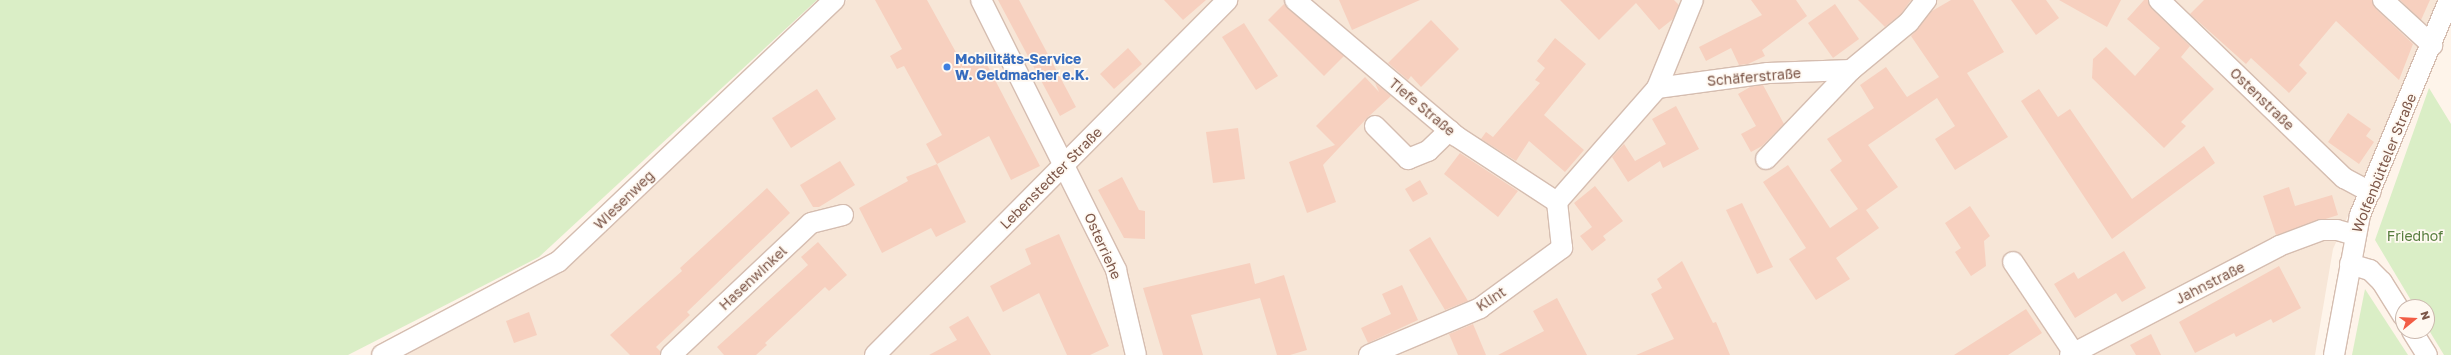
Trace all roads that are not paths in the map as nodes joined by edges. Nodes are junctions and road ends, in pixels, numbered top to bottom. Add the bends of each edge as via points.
1 (834, 0) edge
2 (981, 0) edge
3 (1227, 0) edge
4 (1295, 0) edge
5 (1693, 0) edge
6 (1926, 0) edge
7 (2159, 0) edge
8 (2383, 0) edge
9 (2449, 0) edge
10 (2432, 45) junction
11 (1851, 70) junction
12 (1657, 88) junction
13 (1375, 126) dead end
14 (1450, 130) junction
15 (1766, 159) dead end
16 (1064, 165) junction
17 (2370, 192) junction
18 (1557, 202) junction
19 (843, 215) dead end
20 (2355, 235) junction
21 (2013, 262) dead end
22 (2350, 264) junction
23 (2395, 303) edge
24 (2417, 339) edge
25 (2072, 354) edge
26 (382, 355) edge
27 (671, 355) edge
28 (876, 355) edge
29 (1136, 355) edge
30 (1369, 355) edge
31 (2334, 355) edge
32 (2427, 355) edge

1 - 26 street, Wiesenweg via 558,262
2 - 16 street, Osterriehe
3 - 16 street, Lebenstedter Straße
4 - 14 street, Tiefe Straße
5 - 12 street
6 - 11 street via 1909,22
7 - 17 street, Ostenstraße via 2344,178
8 - 10 street
9 - 10 street, Wolfenbütteler Straße
10 - 17 street, Wolfenbütteler Straße
11 - 12 street, Schäferstraße via 1768,73
11 - 15 street
12 - 18 street
13 - 14 street via 1408,159 1428,151
14 - 18 street, Tiefe Straße
16 - 28 street, Lebenstedter Straße
16 - 29 street, Osterriehe via 1116,270
17 - 20 street, Wolfenbütteler Straße
18 - 30 street, Klint via 1562,248 1480,308
19 - 27 street, Hasenwinkel via 811,223
20 - 22 street, Wolfenbütteler Straße
20 - 25 street, Jahnstraße via 2337,230 2322,230 2280,246
21 - 25 street
22 - 23 street via 2370,270 2382,282
22 - 31 street, Wolfenbütteler Straße
24 - 32 street

